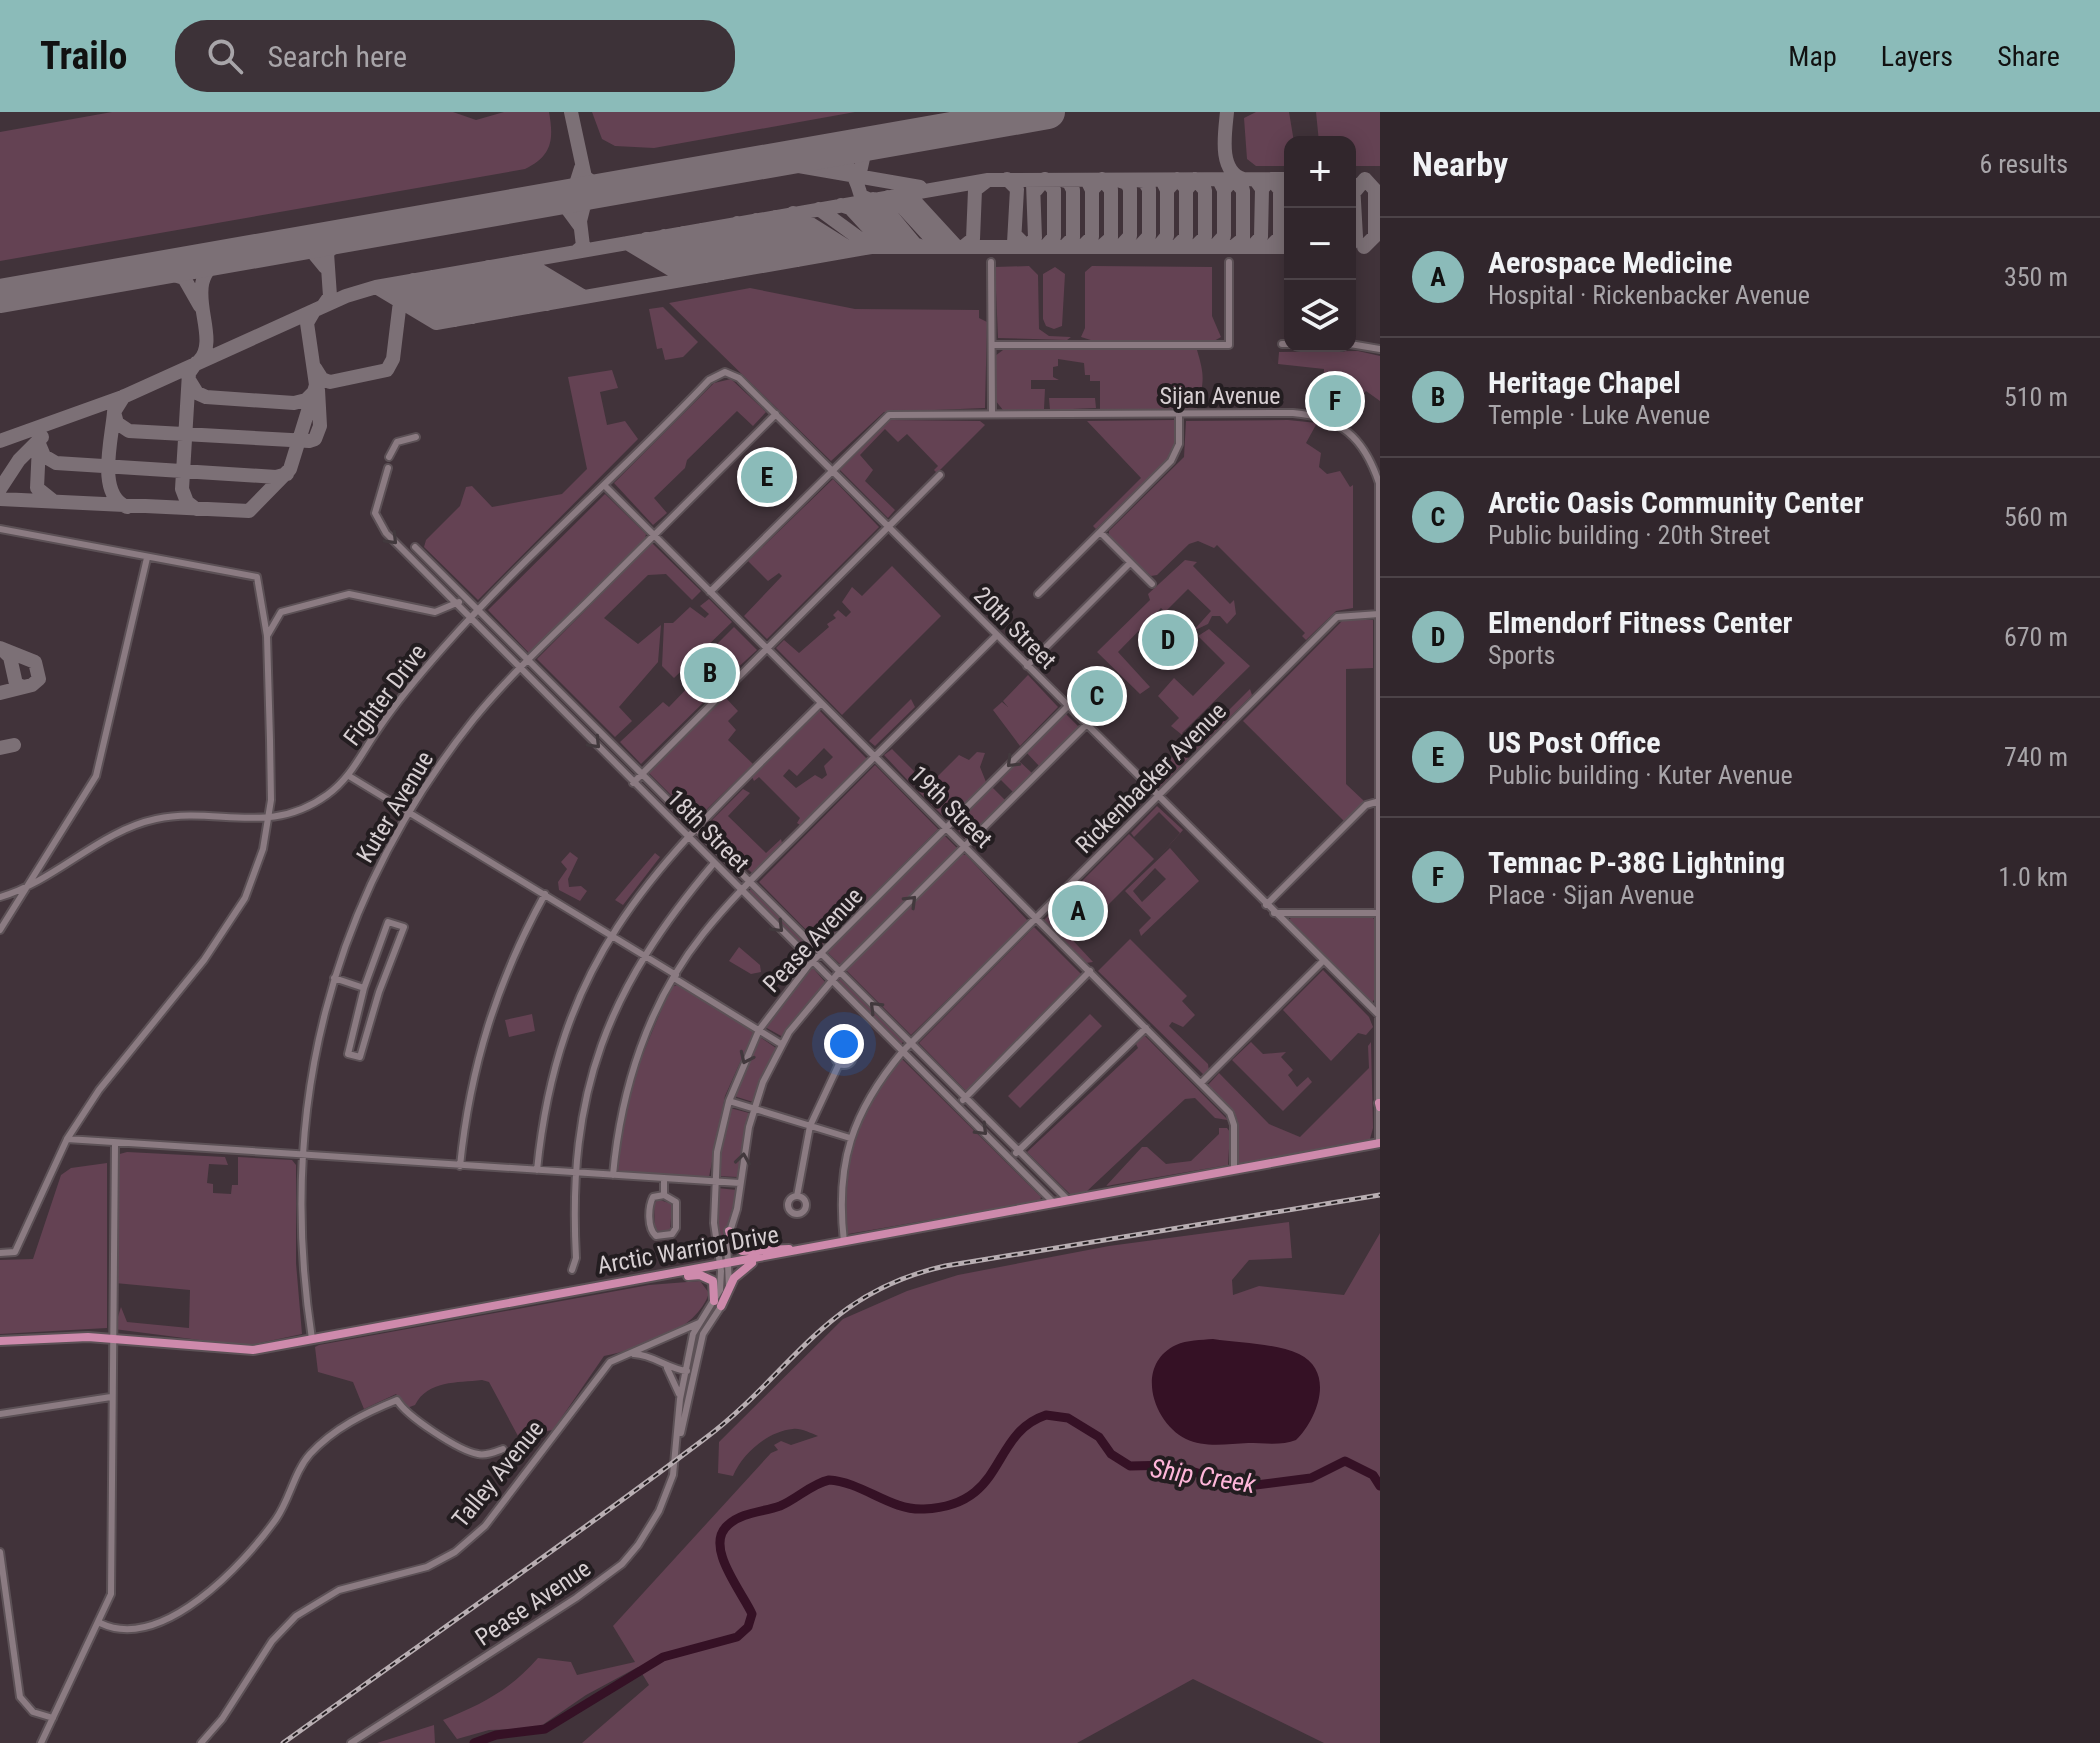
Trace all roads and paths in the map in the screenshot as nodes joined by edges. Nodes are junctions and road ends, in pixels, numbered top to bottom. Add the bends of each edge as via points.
1 (991, 262) dead end
2 (1229, 262) dead end
3 (992, 345) junction
4 (1356, 345) edge
5 (1380, 349) edge
6 (725, 372) joint
7 (776, 414) junction
8 (992, 414) junction
9 (1179, 414) junction
10 (416, 437) dead end
11 (389, 457) dead end
12 (388, 468) dead end
13 (831, 470) junction
14 (940, 475) dead end
15 (605, 486) junction
16 (888, 526) junction
17 (0, 529) edge
18 (1100, 532) junction
19 (654, 535) junction
20 (415, 547) dead end
21 (147, 558) junction
22 (1130, 563) junction
23 (1380, 565) edge
24 (1152, 584) dead end
25 (710, 592) junction
26 (1038, 594) dead end
27 (465, 597) junction
28 (457, 605) junction
29 (479, 610) junction
30 (1379, 614) edge
31 (469, 620) junction
32 (997, 635) junction
33 (267, 636) junction
34 (767, 649) junction
35 (529, 660) junction
36 (1027, 666) junction
37 (521, 668) junction
38 (821, 703) junction
39 (1067, 707) junction
40 (585, 717) junction
41 (578, 725) junction
42 (1086, 725) junction
43 (874, 757) junction
44 (642, 773) junction
45 (349, 776) junction
46 (633, 783) junction
47 (1158, 796) junction
48 (1380, 801) edge
49 (409, 812) junction
50 (268, 818) junction
51 (696, 827) junction
52 (947, 828) junction
53 (687, 836) junction
54 (965, 847) junction
55 (714, 863) junction
56 (750, 881) junction
57 (741, 889) junction
58 (24, 891) junction
59 (545, 894) junction
60 (0, 897) edge
61 (1266, 905) junction
62 (1274, 913) junction
63 (1379, 913) edge
64 (1036, 917) junction
65 (0, 930) edge
66 (610, 934) junction
67 (822, 953) junction
68 (643, 955) junction
69 (813, 961) junction
70 (1322, 962) junction
71 (840, 971) junction
72 (1090, 971) junction
73 (675, 976) junction
74 (334, 978) junction
75 (832, 980) junction
76 (364, 988) junction
77 (1379, 1015) edge
78 (1146, 1028) junction
79 (759, 1030) junction
80 (911, 1043) junction
81 (781, 1044) junction
82 (903, 1051) junction
83 (839, 1064) dead end
84 (1201, 1083) junction
85 (966, 1097) junction
86 (729, 1101) junction
87 (958, 1105) junction
88 (1379, 1105) edge
89 (754, 1108) junction
90 (810, 1126) junction
91 (850, 1138) junction
92 (67, 1139) junction
93 (1380, 1143) edge
94 (115, 1144) junction
95 (1019, 1151) junction
96 (301, 1156) junction
97 (1010, 1159) junction
98 (460, 1166) junction
99 (537, 1170) junction
100 (1234, 1170) junction
101 (575, 1173) junction
102 (613, 1175) junction
103 (664, 1179) junction
104 (714, 1181) junction
105 (740, 1183) junction
106 (664, 1195) junction
107 (797, 1196) dead end
108 (1069, 1201) junction
109 (1055, 1203) junction
110 (729, 1231) junction
111 (844, 1242) junction
112 (806, 1249) junction
113 (793, 1251) junction
114 (0, 1253) edge
115 (724, 1264) junction
116 (572, 1270) dead end
117 (652, 1278) junction
118 (718, 1303) junction
119 (699, 1323) junction
120 (675, 1333) junction
121 (111, 1339) junction
122 (312, 1339) junction
123 (0, 1341) edge
124 (691, 1341) junction
125 (631, 1354) junction
126 (664, 1365) junction
127 (695, 1366) junction
128 (685, 1371) junction
129 (111, 1397) junction
130 (680, 1399) junction
131 (0, 1414) edge
132 (678, 1444) junction
133 (503, 1449) dead end
134 (0, 1552) edge
135 (100, 1623) junction
136 (53, 1718) junction
137 (41, 1743) edge
138 (201, 1743) edge
139 (351, 1743) edge

1 - 3 street
2 - 3 street via 1229,345
3 - 8 street
4 - 5 street
6 - 7 street, 20th Street via 739,378
6 - 15 street, Fighter Drive via 709,380
7 - 13 street, 20th Street
7 - 19 street, Kuter Avenue
8 - 9 street, Sijan Avenue
8 - 13 street, Sijan Avenue via 895,414 884,418
9 - 18 street via 1177,453
9 - 23 street, Sijan Avenue via 1308,414 1345,429 1365,448 1379,483
10 - 11 street via 397,442
12 -> 28 street, 18th Street via 376,504 377,521
13 - 16 street, 20th Street
13 - 25 street
14 - 16 street
15 - 19 street, 19th Street
15 - 29 street, Fighter Drive
16 - 32 street, 20th Street
16 - 34 street
17 - 21 street
18 - 22 street
18 - 26 street
19 - 25 street, 19th Street
19 - 35 street, Kuter Avenue
20 - 27 street, 18th Street
21 - 33 street via 257,577
21 - 58 street via 96,776
22 - 24 street
22 - 36 street
23 - 30 street, Sijan Avenue
25 - 34 street, 19th Street
27 - 28 street
27 - 29 street, 18th Street
28 - 31 street, 18th Street
28 - 33 street via 435,612 349,594 281,612
29 - 31 street, Fighter Drive
29 - 35 street, 18th Street
30 - 47 street, Rickenbacker Avenue via 1337,617
30 - 48 street, Sijan Avenue
31 - 37 street, 18th Street
31 - 45 street, Fighter Drive via 394,706
32 - 36 street, 20th Street
32 - 43 street
33 - 50 street
34 - 38 street, 19th Street
34 - 44 street
35 - 37 street, Kuter Avenue
35 - 40 street, 18th Street
36 - 39 street, 20th Street
37 - 41 street, 18th Street
37 - 49 street, Kuter Avenue via 474,719
38 - 43 street, 19th Street
38 - 51 street
39 - 42 street, 20th Street
39 -> 52 street, Pease Avenue
40 - 41 street
40 - 44 street, 18th Street
41 -> 46 street, 18th Street
42 - 47 street, 20th Street
42 - 54 street, Pease Avenue
43 - 52 street, 19th Street
43 - 56 street
44 - 46 street
44 - 51 street, 18th Street
45 - 49 street
45 - 50 street, Fighter Drive via 314,803
46 - 53 street, 18th Street
47 - 61 street, 20th Street
47 - 64 street, Rickenbacker Avenue
48 - 61 street via 1366,805
48 - 63 street, Sijan Avenue
49 - 59 street
49 - 74 street, Kuter Avenue via 367,889
50 - 58 street, Fighter Drive via 175,816 140,823
50 - 92 street via 245,898
51 - 53 street
51 - 56 street, 18th Street
52 - 54 street, 19th Street
52 - 67 street, Pease Avenue
53 - 55 street, 18th Street
53 - 66 street
54 - 64 street, 19th Street
71 -> 54 street, Pease Avenue
55 - 57 street, 18th Street
55 - 68 street
56 - 57 street
56 - 67 street, 18th Street
57 -> 69 street, 18th Street
57 - 73 street
58 - 60 street, Fighter Drive
58 - 65 street
59 - 66 street
59 - 98 street via 515,952 486,1028 468,1099
61 - 62 street, 20th Street
62 - 63 street
62 - 70 street, 20th Street
63 - 77 street, Sijan Avenue
64 - 72 street, 19th Street
64 - 80 street, Rickenbacker Avenue
66 - 68 street
66 - 99 street via 564,1032 548,1091
67 - 69 street, Pease Avenue
67 - 71 street, 18th Street
68 - 73 street
68 - 101 street via 595,1061
69 - 75 street, 18th Street
69 - 79 street, Pease Avenue
70 - 77 street, 20th Street
70 - 84 street
71 - 75 street, Pease Avenue
80 -> 71 street, 18th Street
72 - 78 street, 19th Street
72 - 85 street
73 - 79 street
73 - 102 street via 630,1078
74 - 76 street
74 - 96 street, Kuter Avenue via 312,1066
75 - 81 street, Pease Avenue
75 - 82 street, 18th Street
76 - 76 street via 388,922 404,927 360,1057 348,1054
77 - 88 street, Sijan Avenue
78 - 84 street, 19th Street
78 - 95 street
79 - 81 street
79 -> 86 street, Pease Avenue
80 - 82 street, Rickenbacker Avenue
80 - 85 street, 18th Street
81 - 89 street, Pease Avenue
82 - 87 street, 18th Street
82 - 91 street, Rickenbacker Avenue via 877,1082
83 - 90 street
84 - 100 street, 19th Street via 1233,1116
85 - 87 street
85 - 95 street, 18th Street
86 - 89 street
86 - 104 street, Pease Avenue
87 -> 97 street, 18th Street
88 - 93 street, Sijan Avenue
89 - 90 street
105 -> 89 street, Pease Avenue
90 - 91 street
90 - 107 street
91 - 111 street, Rickenbacker Avenue via 841,1193
92 - 94 street
92 - 114 street via 15,1252
93 - 100 main road, Arctic Warrior Drive
94 - 96 street
94 - 121 street
95 - 97 street
95 - 108 street, 18th Street
96 - 98 street
96 - 122 street, Kuter Avenue via 302,1262
97 - 109 street, 18th Street
98 - 99 street
99 - 101 street
100 - 108 main road, Arctic Warrior Drive
101 - 102 street
101 - 116 street
102 - 103 street
103 - 104 street
103 - 106 street
104 - 105 street
104 - 115 street, Pease Avenue via 714,1223
105 - 110 street, Pease Avenue
106 - 106 street via 653,1197 650,1205 656,1236 672,1234 676,1228 676,1202
108 - 109 main road, Arctic Warrior Drive
109 - 111 main road, Arctic Warrior Drive
110 - 112 main road via 734,1245 746,1252
110 - 115 street, Pease Avenue
111 - 112 main road, Arctic Warrior Drive
112 - 113 main road, Arctic Warrior Drive
113 - 115 main road, Arctic Warrior Drive
113 - 118 main road via 741,1269
115 - 117 main road, Arctic Warrior Drive
115 - 118 street, Pease Avenue
117 - 118 main road via 707,1276
117 - 122 main road, Arctic Warrior Drive
118 - 119 street, Pease Avenue
118 - 127 street, Pease Avenue
119 - 120 street, Talley Avenue
119 - 124 street, Pease Avenue
120 - 124 street
120 - 125 street, Talley Avenue
121 - 122 main road, Arctic Warrior Drive via 240,1351
121 - 123 main road, Arctic Warrior Drive
121 - 129 street
124 - 127 street
124 - 128 street, Pease Avenue
125 - 126 street
125 - 138 street, Talley Avenue via 610,1362 473,1539 427,1567 354,1584 304,1610 272,1641
126 - 128 street
126 - 130 street
127 - 128 street
127 - 132 street, Pease Avenue
128 - 130 street, Pease Avenue
129 - 131 street
129 - 135 street via 111,1594
130 - 132 street, Pease Avenue
132 - 139 street, Pease Avenue via 665,1497 622,1564
133 - 135 street via 472,1452 412,1418 397,1400 347,1423 309,1455 277,1518 228,1575 198,1600 145,1626 117,1629
134 - 136 street via 20,1697 26,1706
135 - 136 street
136 - 137 street

